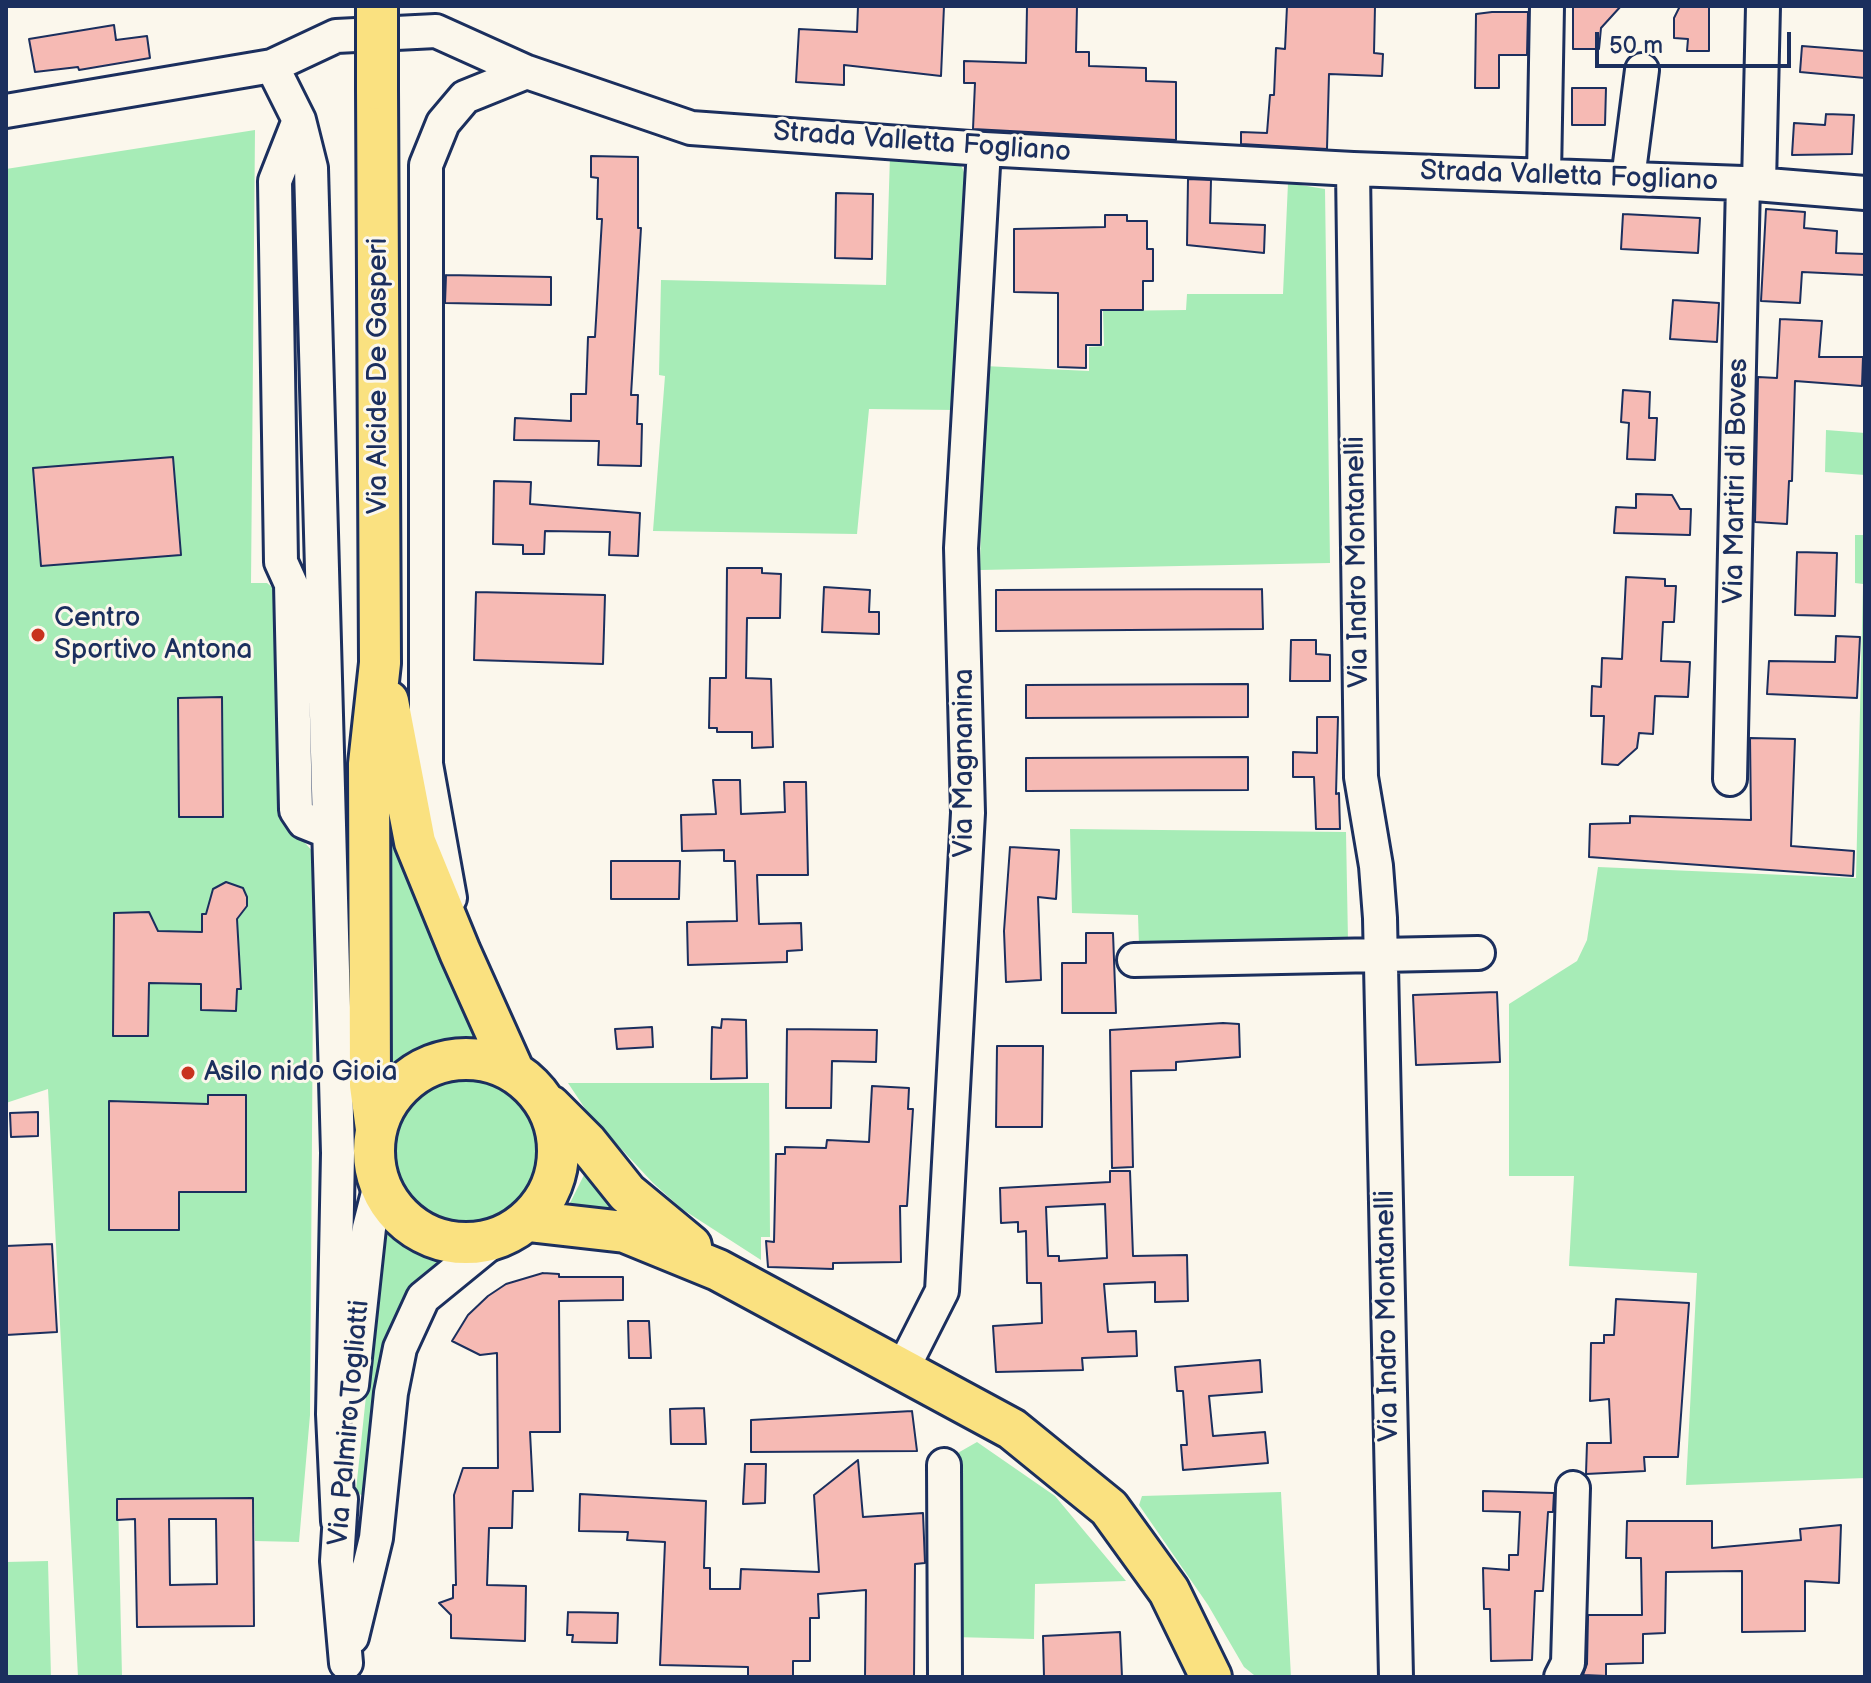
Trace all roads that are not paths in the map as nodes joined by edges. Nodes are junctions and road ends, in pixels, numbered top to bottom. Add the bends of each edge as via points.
1 (377, 6) edge
2 (1547, 6) edge
3 (1763, 6) edge
4 (272, 66) junction
5 (1642, 70) dead end
6 (527, 72) junction
7 (6, 111) edge
8 (984, 149) junction
9 (1353, 169) junction
10 (1544, 176) junction
11 (1628, 179) junction
12 (1751, 184) junction
13 (1865, 193) edge
14 (380, 663) junction
15 (1730, 779) dead end
16 (460, 952) junction
17 (1478, 953) dead end
18 (1380, 954) junction
19 (1134, 960) dead end
20 (513, 1070) junction
21 (547, 1103) junction
22 (376, 1129) junction
23 (338, 1153) junction
24 (378, 1181) junction
25 (511, 1230) junction
26 (718, 1270) junction
27 (903, 1368) junction
28 (944, 1465) dead end
29 (1573, 1488) dead end
30 (338, 1521) junction
31 (345, 1670) edge
32 (945, 1677) edge
33 (1211, 1677) edge
34 (1396, 1677) edge
35 (1561, 1677) edge

1 - 14 main road, Via Alcide De Gasperi, bridge
2 - 10 street
3 - 12 street, Via Martiri di Boves
4 - 6 street, Strada Valletta Fogliano via 336,36 436,31
4 - 7 street, Strada Valletta Fogliano
4 - 23 street via 299,120 311,168
5 - 11 street
6 - 8 street, Strada Valletta Fogliano via 691,128
6 - 16 street via 465,97 443,123 426,165 426,764
8 - 9 street, Strada Valletta Fogliano
8 - 27 street, Via Magnanina via 961,548 968,813 942,1291
9 - 10 street, Strada Valletta Fogliano
9 - 18 street, Via Indro Montanelli via 1361,777 1376,866
10 - 11 street, Strada Valletta Fogliano
11 - 12 street, Strada Valletta Fogliano
12 - 13 street, Strada Valletta Fogliano
12 - 15 street, Via Martiri di Boves
14 - 16 main road, Via Alcide De Gasperi via 415,842
14 - 22 main road, Via Alcide De Gasperi via 369,764 370,1085
16 - 20 main road, Via Alcide De Gasperi
17 - 18 street
18 - 19 street
18 - 34 street, Via Indro Montanelli
20 - 21 main road, Via Alcide De Gasperi
20 - 22 main road, Via Alcide De Gasperi via 472,1058 430,1065 395,1091
21 - 25 main road, Via Alcide De Gasperi via 560,1144 553,1186
21 - 26 main road via 627,1193
22 - 24 main road, Via Alcide De Gasperi
23 - 24 street via 352,1172
23 - 30 street via 333,1414
24 - 25 main road via 398,1214 426,1234 460,1244
24 - 30 street, Via Palmiro Togliatti
25 - 26 main road via 625,1232
25 - 31 street, Via Palmiro Togliatti via 423,1298 400,1348 376,1538
26 - 27 main road
27 - 33 main road via 1012,1429 1109,1508 1169,1591
28 - 32 street
29 - 35 street via 1568,1663
30 - 31 street, Via Palmiro Togliatti

